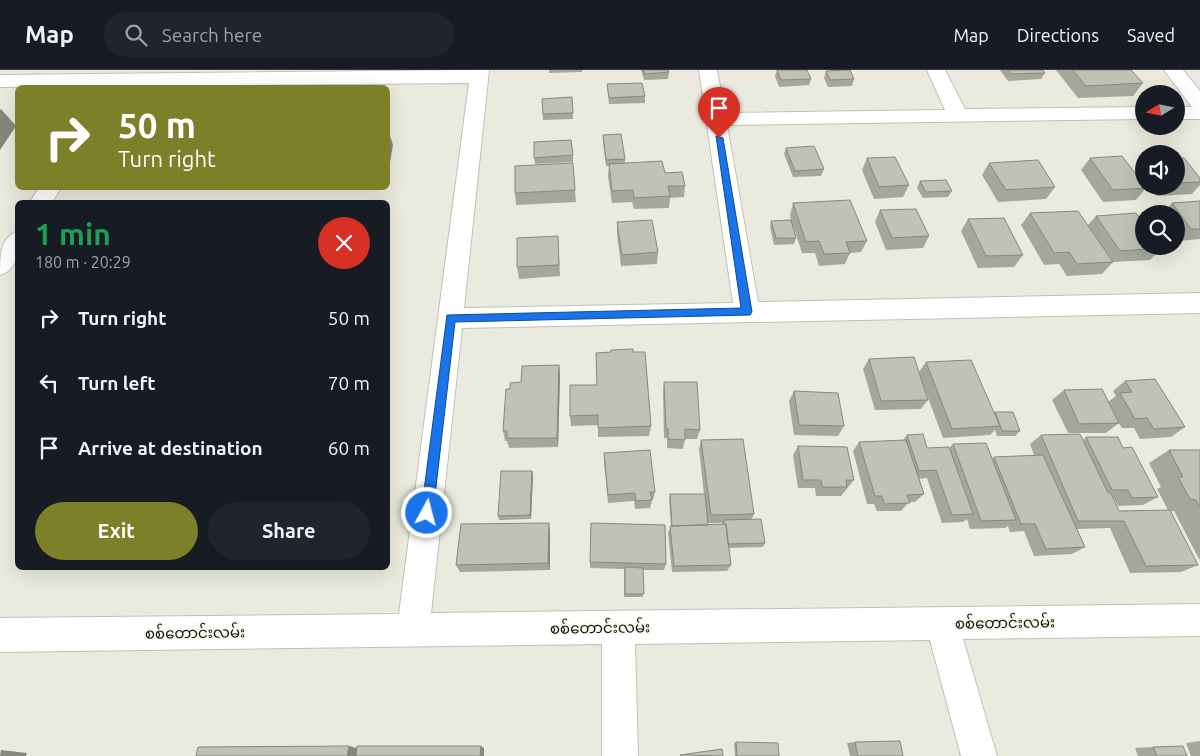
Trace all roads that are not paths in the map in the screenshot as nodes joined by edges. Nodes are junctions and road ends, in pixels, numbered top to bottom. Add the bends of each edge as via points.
1 (708, 70) edge
2 (936, 70) edge
3 (1173, 70) edge
4 (479, 74) edge
5 (120, 79) edge
6 (0, 81) edge
7 (1200, 104) edge
8 (1185, 113) edge
9 (1200, 113) edge
10 (1135, 114) edge
11 (958, 116) junction
12 (716, 119) junction
13 (15, 244) edge
14 (0, 266) edge
15 (1200, 303) edge
16 (747, 312) junction
17 (450, 318) junction
18 (1200, 620) edge
19 (942, 624) junction
20 (618, 628) junction
21 (413, 630) junction
22 (0, 635) edge
23 (620, 756) edge
24 (979, 756) edge

1 - 12 street
2 - 11 street
3 - 7 street
4 - 5 street
4 - 17 street
5 - 6 street
8 - 9 street
10 - 11 street
11 - 12 street
12 - 16 street
13 - 14 street
15 - 16 street
16 - 17 street
17 - 21 street
18 - 19 street, စစ်တောင်းလမ်း
19 - 20 street, စစ်တောင်းလမ်း
19 - 24 street
20 - 21 street, စစ်တောင်းလမ်း
20 - 23 street
21 - 22 street, စစ်တောင်းလမ်း

